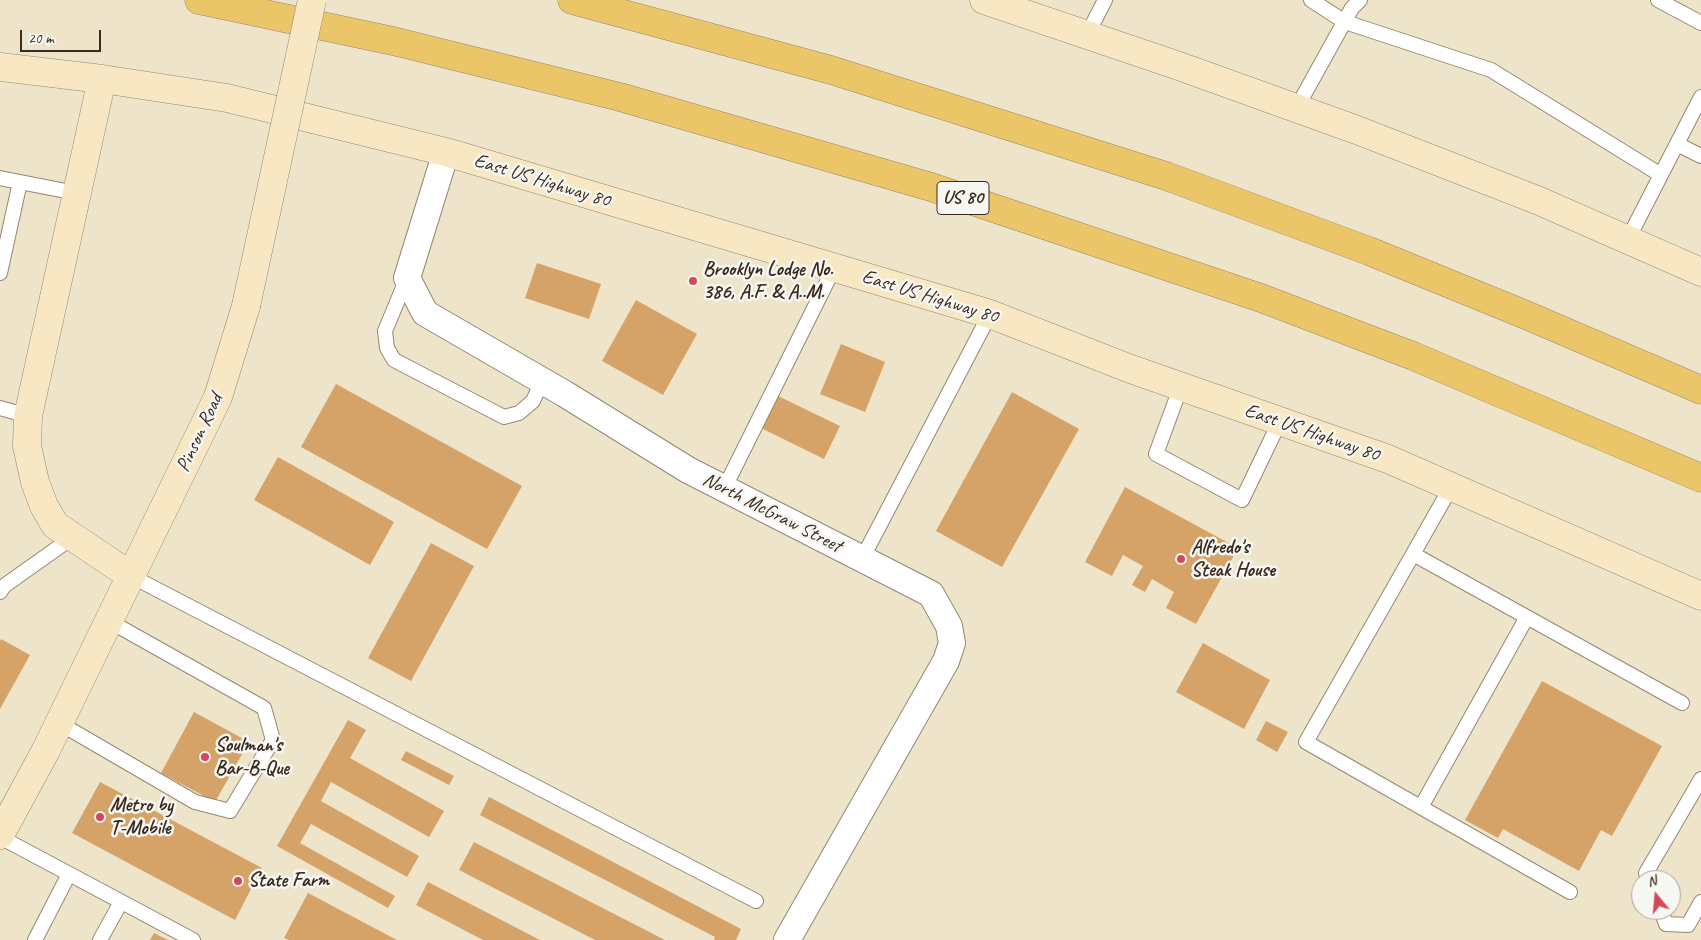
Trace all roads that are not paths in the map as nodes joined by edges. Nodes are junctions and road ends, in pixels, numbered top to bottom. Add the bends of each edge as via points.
1 (199, 0) edge
2 (312, 0) edge
3 (572, 0) edge
4 (984, 0) edge
5 (1105, 0) edge
6 (1311, 0) edge
7 (1360, 0) edge
8 (1658, 0) edge
9 (1345, 22) junction
10 (1701, 23) edge
11 (1087, 35) junction
12 (0, 67) edge
13 (102, 79) junction
14 (1701, 97) edge
15 (1296, 108) junction
16 (1677, 144) junction
17 (446, 152) junction
18 (1701, 156) edge
19 (1661, 175) junction
20 (0, 178) edge
21 (20, 182) junction
22 (76, 193) junction
23 (1628, 239) junction
24 (834, 268) junction
25 (1701, 272) edge
26 (0, 273) edge
27 (407, 278) junction
28 (990, 314) junction
29 (542, 381) junction
30 (1181, 386) junction
31 (1701, 390) edge
32 (0, 408) edge
33 (28, 416) junction
34 (1280, 421) junction
35 (1701, 478) edge
36 (1451, 487) junction
37 (724, 489) junction
38 (73, 537) junction
39 (1413, 554) junction
40 (862, 559) junction
41 (131, 576) junction
42 (0, 592) edge
43 (1701, 596) edge
44 (1527, 617) junction
45 (109, 621) junction
46 (1682, 703) dead end
47 (59, 723) junction
48 (1701, 779) edge
49 (1421, 807) junction
50 (0, 836) edge
51 (1648, 870) edge
52 (69, 874) junction
53 (1570, 892) dead end
54 (756, 901) dead end
55 (121, 902) junction
56 (1701, 902) edge
57 (1664, 920) edge
58 (35, 940) edge
59 (100, 940) edge
60 (193, 940) edge
61 (787, 940) edge

1 - 35 highway, US 80 via 393,41 620,97 931,187 1261,298 1413,356
2 - 41 main road, Pinson Road, bridge via 246,306 218,397
3 - 31 highway via 831,70 1166,176 1369,251
4 - 11 main road
5 - 11 lane
6 - 9 lane
7 - 9 lane
8 - 10 lane
9 - 15 lane
9 - 19 lane via 1491,70
11 - 15 main road
12 - 13 main road, East US Highway 80
13 - 17 main road, East US Highway 80 via 227,98
13 - 22 main road
14 - 16 lane
15 - 23 main road via 1537,200
16 - 18 lane
16 - 19 lane
17 - 24 main road, East US Highway 80
17 - 27 street
19 - 23 lane
20 - 21 lane
21 - 22 lane
21 - 26 lane
22 - 33 main road
23 - 25 main road
24 - 28 main road, East US Highway 80
24 - 37 lane
27 - 29 street, North McGraw Street via 425,313
27 - 29 lane via 386,331 387,348 394,360 504,417 519,413 533,401
28 - 30 main road, East US Highway 80
28 - 40 lane
29 - 37 street, North McGraw Street
30 - 34 main road, East US Highway 80
30 - 34 lane via 1156,454 1242,500
32 - 33 lane
33 - 38 main road via 28,446 34,482 55,525
34 - 36 main road, East US Highway 80 via 1388,459
36 - 39 lane
36 - 43 main road, East US Highway 80
37 - 40 street, North McGraw Street
38 - 41 main road
38 - 42 lane
39 - 44 lane
39 - 49 lane via 1306,742
40 - 61 street, North McGraw Street via 931,594 949,626 952,644 946,662
41 - 45 main road, Pinson Road
41 - 54 lane
44 - 46 lane
44 - 49 lane
45 - 47 main road, Pinson Road
45 - 47 lane via 264,708 273,740 230,811 195,802
47 - 50 main road, Pinson Road
48 - 51 lane
49 - 53 lane
50 - 52 lane
52 - 55 lane
52 - 58 lane
55 - 59 lane
55 - 60 lane
56 - 57 lane via 1688,925 1666,924

